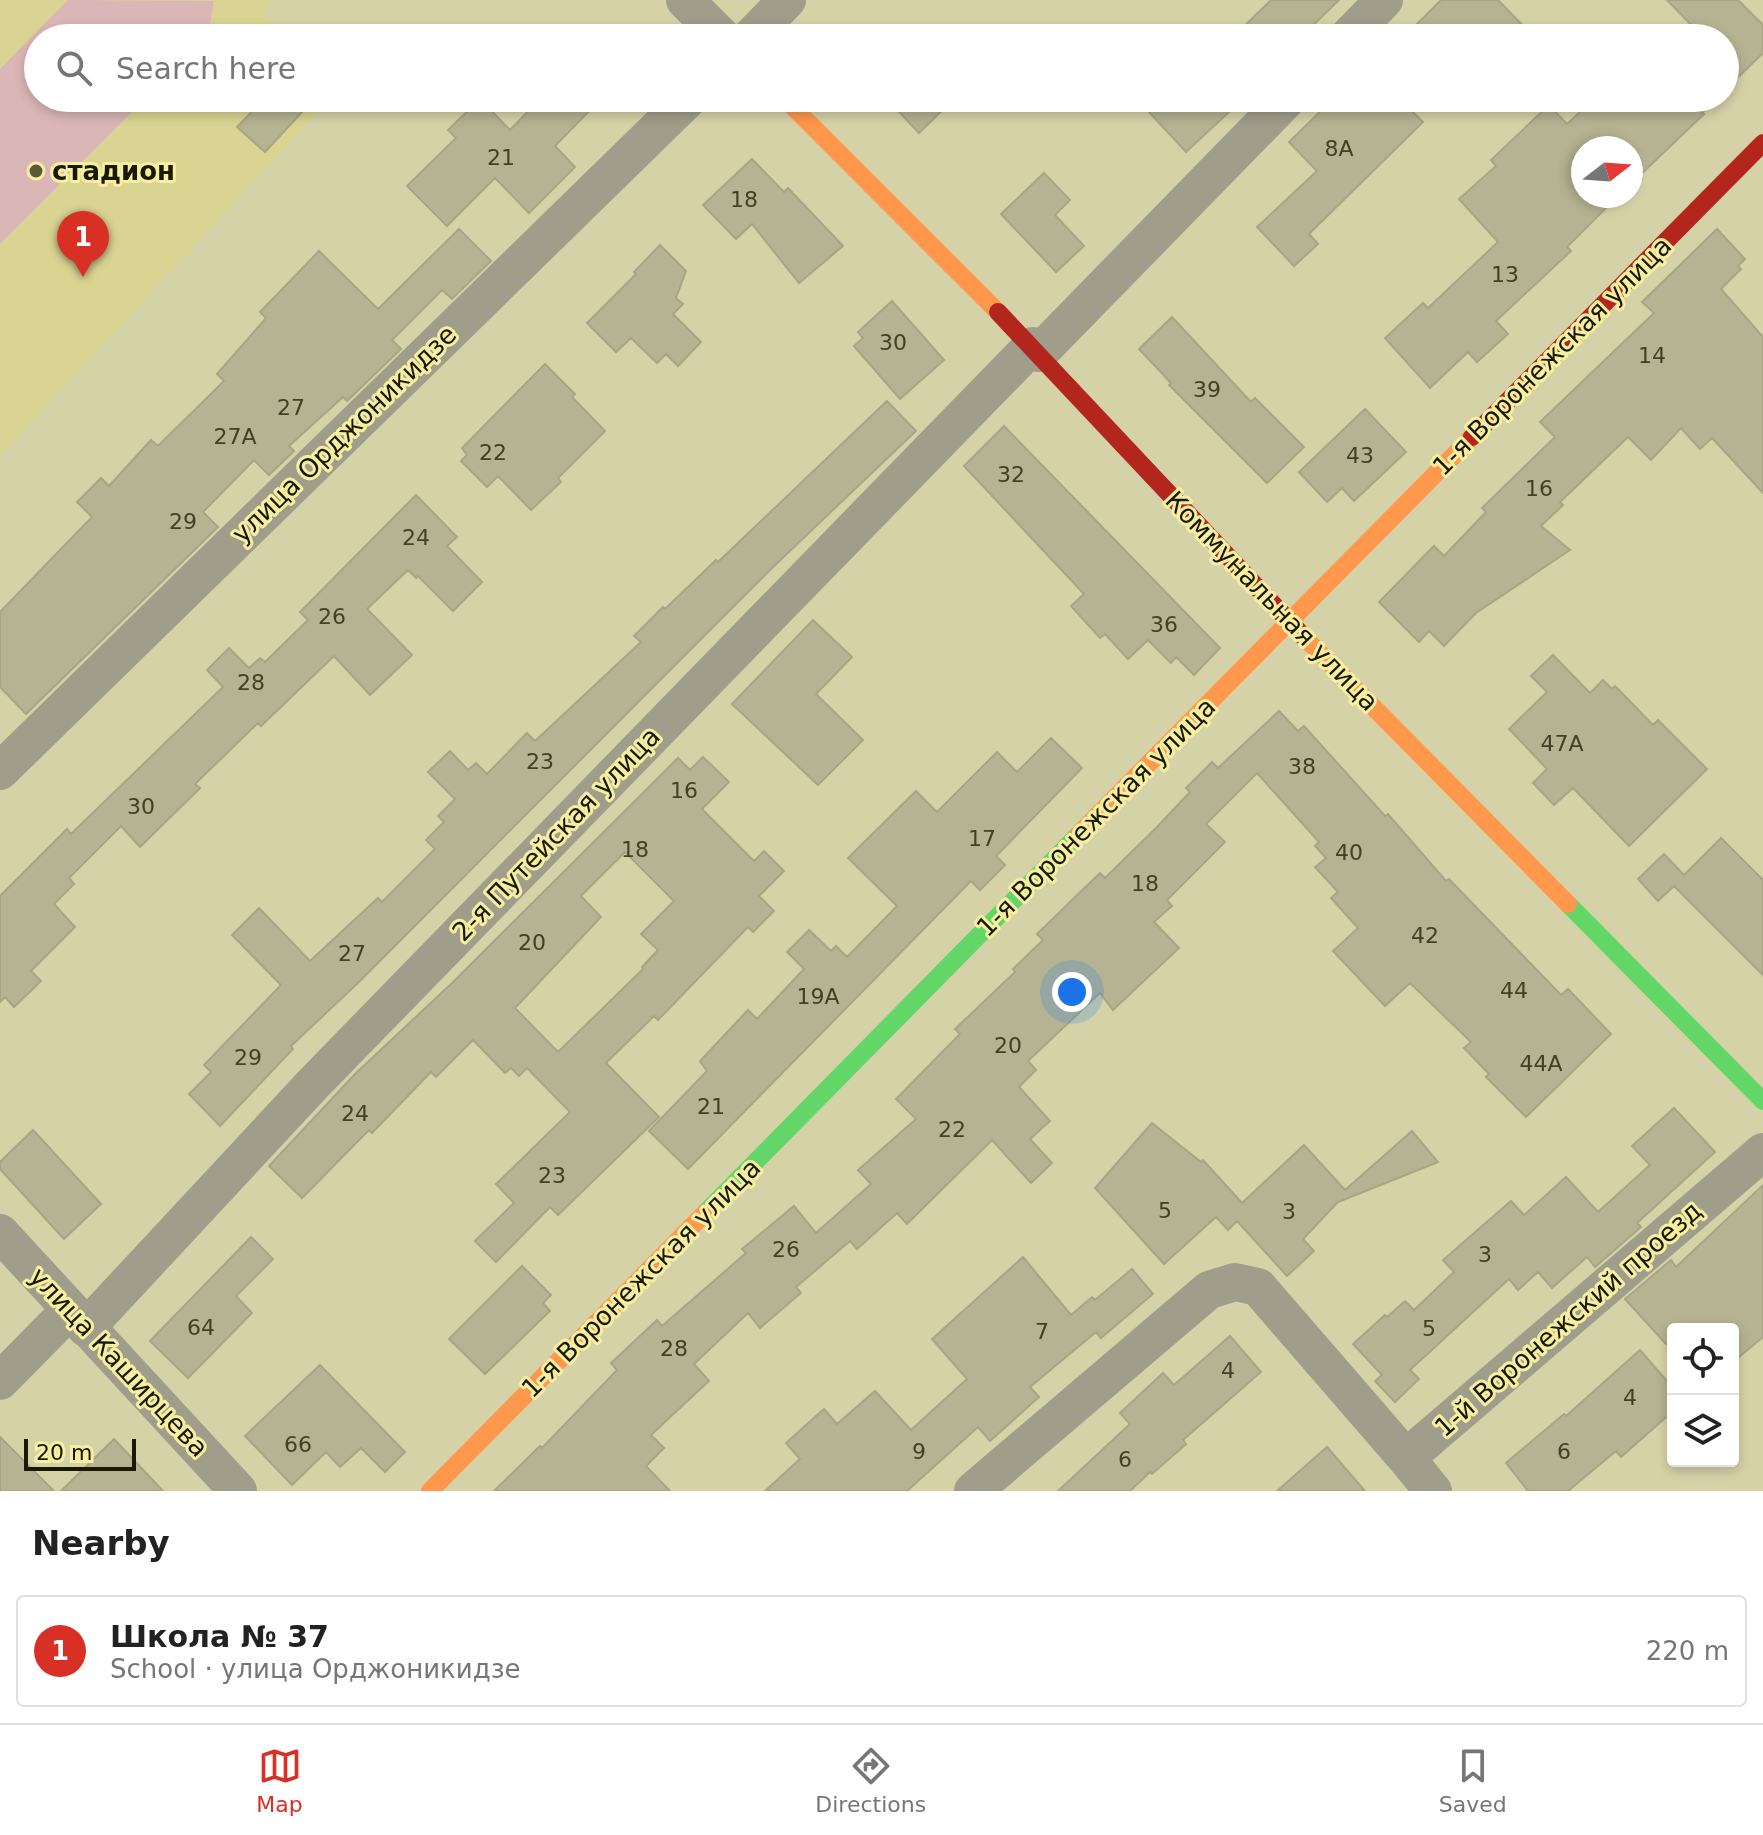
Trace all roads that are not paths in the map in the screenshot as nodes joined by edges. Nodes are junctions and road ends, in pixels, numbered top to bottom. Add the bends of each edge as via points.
1 (685, 0) edge
2 (787, 0) edge
3 (1384, 0) edge
4 (709, 24) edge
5 (764, 24) edge
6 (1361, 24) edge
7 (675, 112) edge
8 (798, 112) edge
9 (1274, 112) edge
10 (1763, 143) edge
11 (1036, 350) junction
12 (1289, 622) junction
13 (0, 771) edge
14 (1763, 1101) edge
15 (1763, 1152) edge
16 (0, 1233) edge
17 (78, 1319) junction
18 (0, 1381) edge
19 (1406, 1458) junction
20 (238, 1491) edge
21 (430, 1491) edge
22 (973, 1491) edge
23 (1433, 1491) edge

1 - 4 street
2 - 5 street
3 - 6 street
7 - 13 street, улица Орджоникидзе
8 - 11 street, Коммунальная улица
9 - 11 street, 2-я Путейская улица
10 - 12 street, 1-я Воронежская улица
11 - 12 street, Коммунальная улица
11 - 17 street, 2-я Путейская улица
12 - 14 street, Коммунальная улица
12 - 21 street, 1-я Воронежская улица
15 - 19 street, 1-й Воронежский проезд
16 - 17 street, улица Каширцева
17 - 18 street, 2-я Путейская улица
17 - 20 street, улица Каширцева
19 - 22 street via 1258,1287 1235,1282 1209,1290
19 - 23 street

